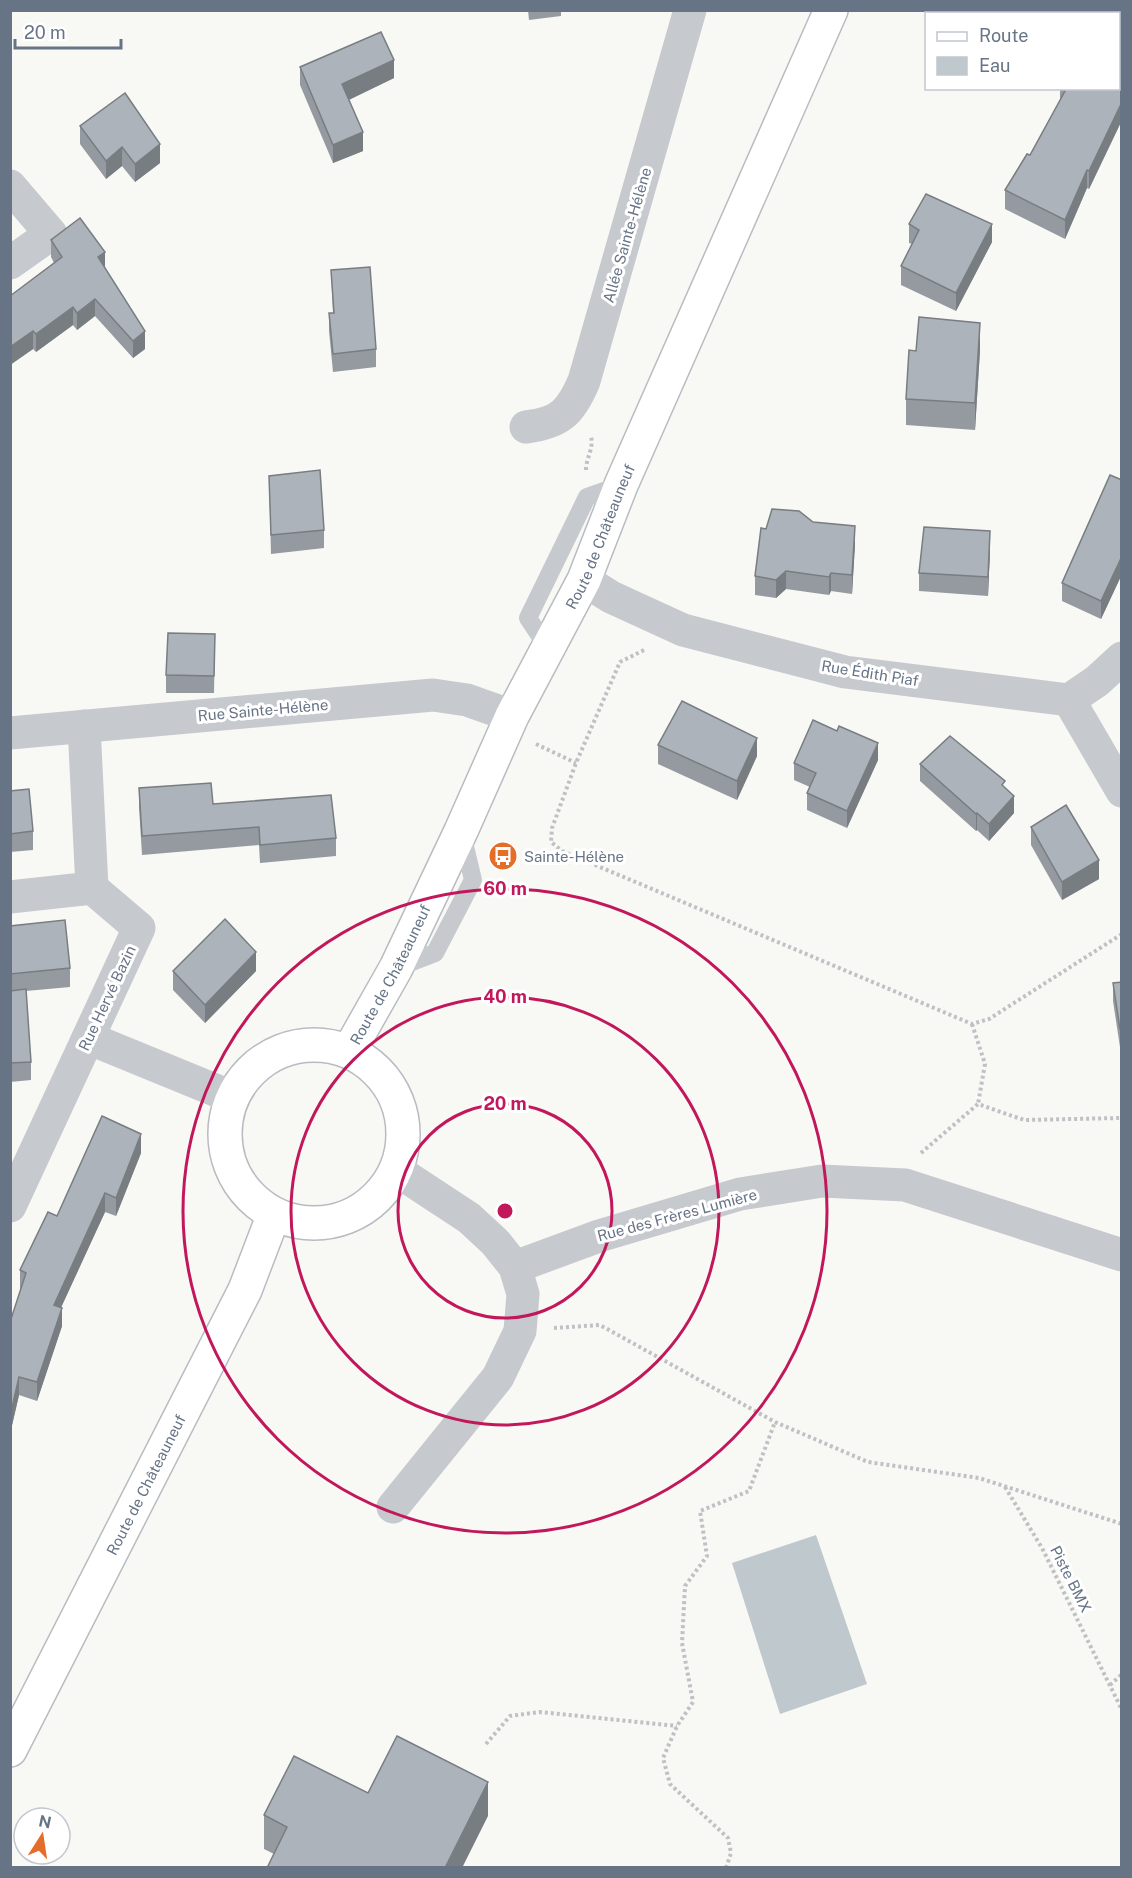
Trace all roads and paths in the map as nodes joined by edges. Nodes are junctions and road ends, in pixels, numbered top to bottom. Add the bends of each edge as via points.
1 (690, 10) edge
2 (831, 10) edge
3 (10, 186) edge
4 (10, 263) edge
5 (577, 398) junction
6 (526, 427) dead end
7 (621, 485) junction
8 (587, 497) junction
9 (584, 580) junction
10 (683, 630) junction
11 (548, 648) junction
12 (1122, 658) edge
13 (1069, 700) junction
14 (84, 726) junction
15 (520, 728) junction
16 (10, 733) edge
17 (576, 763) junction
18 (1122, 791) edge
19 (92, 888) junction
20 (10, 897) edge
21 (1122, 934) edge
22 (972, 1024) junction
23 (88, 1038) junction
24 (349, 1051) junction
25 (232, 1097) junction
26 (978, 1104) junction
27 (1122, 1118) edge
28 (396, 1170) junction
29 (905, 1185) junction
30 (10, 1206) edge
31 (274, 1214) junction
32 (1122, 1255) edge
33 (515, 1267) junction
34 (520, 1331) junction
35 (775, 1422) junction
36 (1005, 1486) junction
37 (393, 1507) dead end
38 (1122, 1524) edge
39 (1122, 1674) edge
40 (1110, 1685) junction
41 (1122, 1710) edge
42 (677, 1726) junction
43 (486, 1744) dead end
44 (10, 1750) edge
45 (726, 1868) edge

1 - 5 street, Allée Sainte-Hélène
2 - 7 main road, Route de Châteauneuf
3 - 4 street via 51,234
5 - 6 street, Allée Sainte-Hélène via 555,421
5 - 8 path via 589,404 593,444 586,463
7 - 8 lane
7 - 9 main road, Route de Châteauneuf
8 - 11 lane via 528,618
9 - 10 street, Rue Édith Piaf via 610,597
9 - 11 main road, Route de Châteauneuf
10 - 13 street, Rue Édith Piaf via 845,672
10 - 17 path via 620,662
11 - 15 main road, Route de Châteauneuf
12 - 13 street
13 - 18 street
14 - 15 street, Rue Sainte-Hélène via 433,694 467,700
14 - 16 street, Rue Sainte-Hélène
14 - 19 street
15 - 17 path
15 - 24 main road, Route de Châteauneuf via 461,831 396,968
17 - 22 path via 552,828 551,842 562,851
19 - 20 street
19 - 23 street, Rue Hervé Bazin via 139,928
21 - 22 path via 989,1019
22 - 26 path via 985,1064
23 - 25 street
23 - 30 street, Rue Hervé Bazin
24 - 25 main road, Route de Châteauneuf via 322,1045 294,1046 268,1057 247,1074
24 - 28 main road, Route de Châteauneuf via 372,1067 391,1088 401,1114 402,1143
25 - 31 main road, Route de Châteauneuf via 225,1124 226,1151 232,1168 252,1198
26 - 27 path via 1024,1120
26 - 29 path via 910,1163
28 - 31 main road, Route de Châteauneuf via 380,1194 357,1212 330,1222 302,1222
28 - 33 street via 469,1218
29 - 32 street, Rue des Frères Lumière
29 - 33 street, Rue des Frères Lumière via 822,1181 741,1194 599,1236
31 - 44 main road, Route de Châteauneuf via 245,1290
33 - 34 street via 524,1294
34 - 35 path via 600,1325
34 - 37 street via 498,1377
35 - 36 path via 868,1462 979,1478
35 - 42 path via 749,1491 700,1510 707,1556 685,1586 682,1643 693,1702
36 - 38 path
36 - 40 path, Piste BMX via 1042,1548
39 - 40 path
40 - 41 path, Piste BMX
42 - 43 path via 540,1712 510,1716
42 - 45 path via 663,1758 670,1784 728,1838 731,1853

